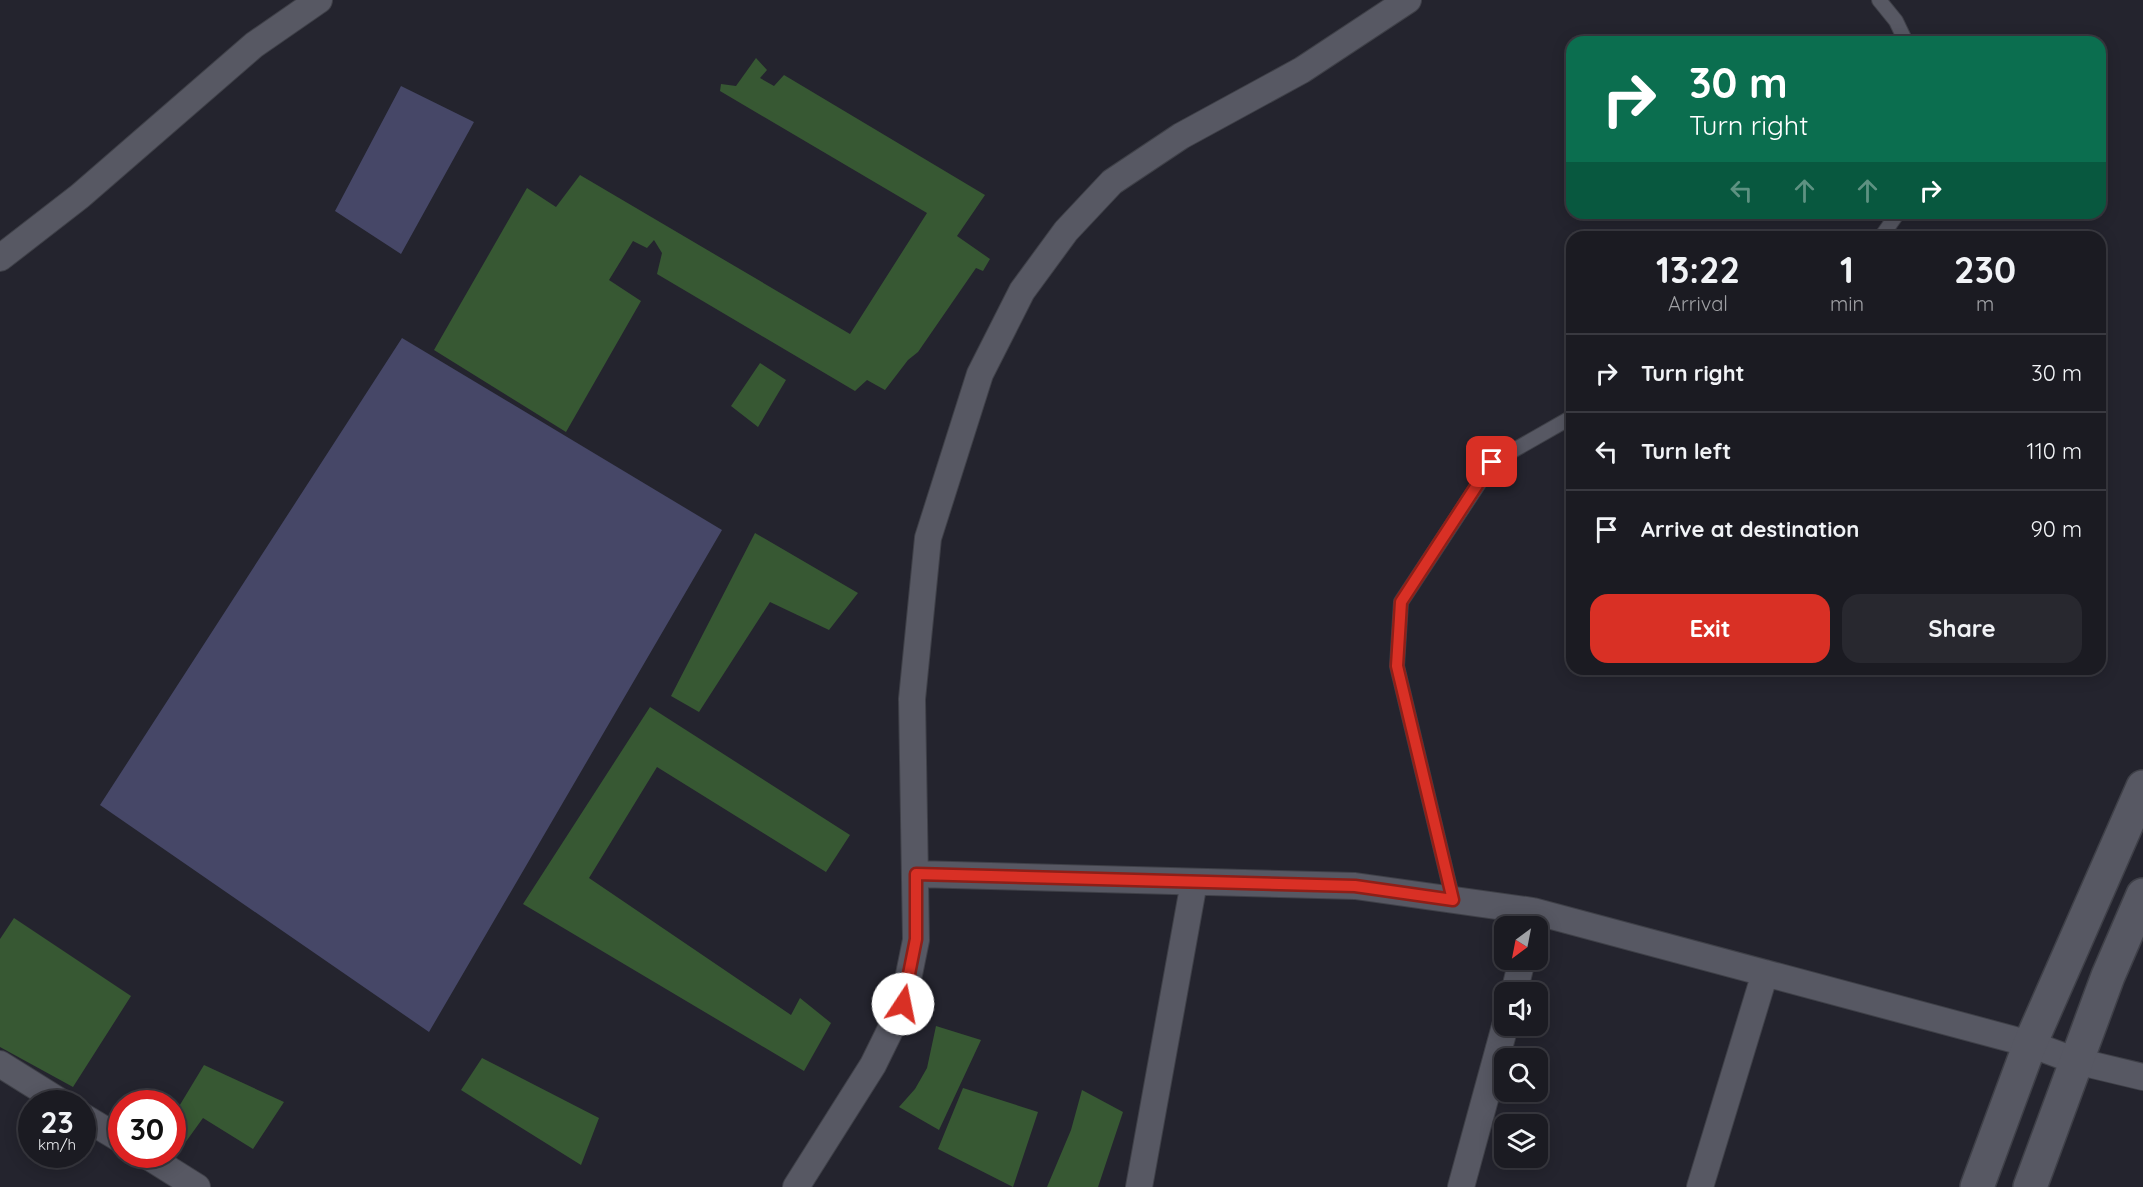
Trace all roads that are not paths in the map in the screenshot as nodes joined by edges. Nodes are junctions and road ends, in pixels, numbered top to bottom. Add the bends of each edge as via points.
1 (319, 0) edge
2 (1408, 0) edge
3 (1879, 0) edge
4 (1903, 36) edge
5 (0, 258) edge
6 (1566, 420) edge
7 (2143, 787) edge
8 (916, 874) junction
9 (1194, 882) junction
10 (2143, 895) edge
11 (1453, 900) junction
12 (1519, 916) edge
13 (1548, 923) edge
14 (1765, 973) junction
15 (1502, 1036) edge
16 (2030, 1044) junction
17 (2076, 1061) junction
18 (0, 1064) edge
19 (2143, 1077) edge
20 (42, 1090) edge
21 (167, 1168) edge
22 (197, 1187) edge
23 (796, 1187) edge
24 (1139, 1187) edge
25 (1461, 1187) edge
26 (1700, 1187) edge
27 (1977, 1187) edge
28 (2030, 1187) edge

1 - 5 street via 254,45 80,196
2 - 8 street via 1302,70 1181,136 1112,182 1066,231 1022,291 980,375 928,538 912,699
3 - 4 lane
6 - 11 lane via 1492,462 1401,602 1397,666
7 - 16 main road
8 - 9 street
8 - 23 street via 916,939 903,1004 873,1065
9 - 11 street via 1355,886
9 - 24 street
10 - 17 main road
11 - 12 street
13 - 14 street
14 - 16 street
14 - 26 street
15 - 25 street
16 - 17 street
16 - 27 main road
17 - 19 street
17 - 28 main road
18 - 20 street
21 - 22 street

